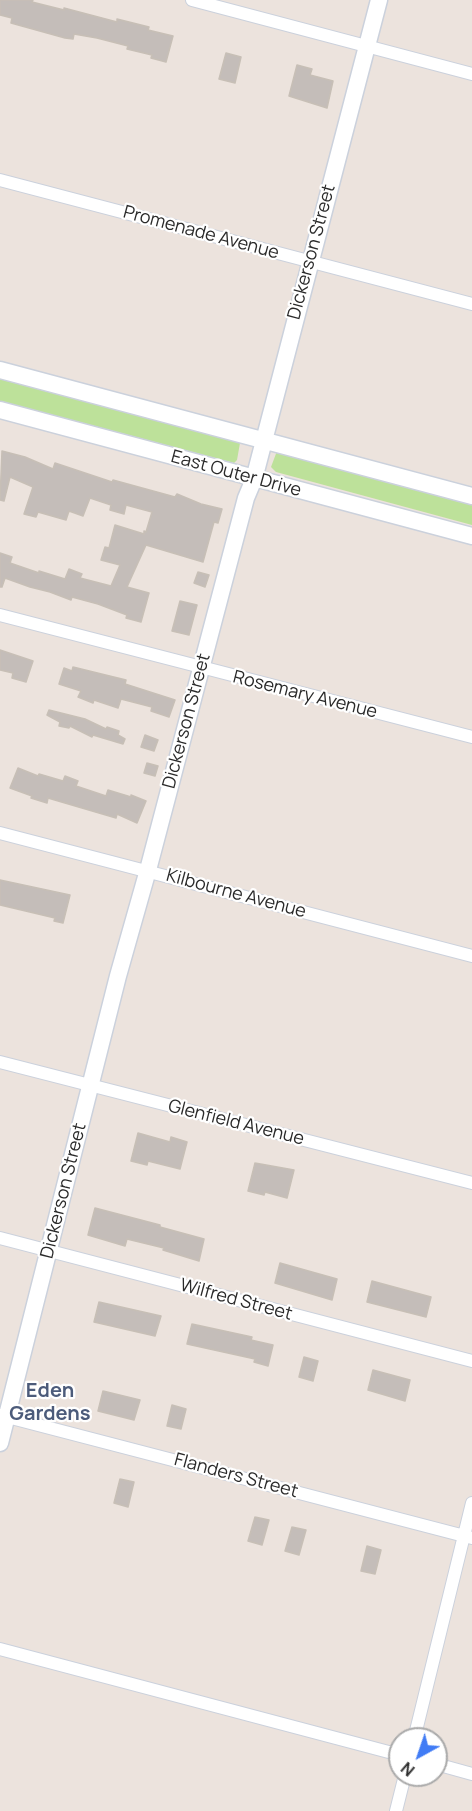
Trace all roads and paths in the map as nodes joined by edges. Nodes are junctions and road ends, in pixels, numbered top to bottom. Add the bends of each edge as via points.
1 (192, 0) edge
2 (379, 0) edge
3 (366, 46) junction
4 (472, 74) edge
5 (0, 180) edge
6 (310, 261) junction
7 (472, 304) edge
8 (0, 370) edge
9 (0, 410) edge
10 (264, 440) junction
11 (254, 479) junction
12 (472, 496) edge
13 (472, 536) edge
14 (0, 615) edge
15 (201, 668) junction
16 (472, 737) edge
17 (0, 833) edge
18 (148, 870) junction
19 (472, 956) edge
20 (0, 1062) edge
21 (90, 1085) junction
22 (472, 1183) edge
23 (0, 1238) edge
24 (48, 1251) junction
25 (472, 1361) edge
26 (3, 1416) edge
27 (0, 1443) edge
28 (472, 1503) edge
29 (468, 1537) edge
30 (0, 1649) edge
31 (417, 1727) edge
32 (388, 1752) edge
33 (448, 1767) edge
34 (472, 1774) edge
35 (402, 1787) edge
36 (396, 1811) edge

1 - 3 street
2 - 3 street, Dickerson Street
3 - 4 street
3 - 6 street, Dickerson Street
5 - 6 street, Promenade Avenue
6 - 7 street, Promenade Avenue
6 - 10 street, Dickerson Street
8 - 10 street
9 - 11 street, East Outer Drive
10 - 11 street, Dickerson Street
10 - 12 street
11 - 13 street, East Outer Drive
11 - 15 street, Dickerson Street
14 - 15 street, Rosemary Avenue
15 - 16 street, Rosemary Avenue
15 - 18 street, Dickerson Street
17 - 18 street, Kilbourne Avenue
18 - 19 street, Kilbourne Avenue
18 - 21 street, Dickerson Street
20 - 21 street, Glenfield Avenue
21 - 22 street, Glenfield Avenue
21 - 24 street, Dickerson Street
23 - 24 street, Wilfred Street
24 - 25 street, Wilfred Street
24 - 26 street, Dickerson Street
26 - 27 street, Dickerson Street
26 - 29 street, Flanders Street
28 - 29 street
29 - 31 street
30 - 32 street
33 - 34 street
35 - 36 street

